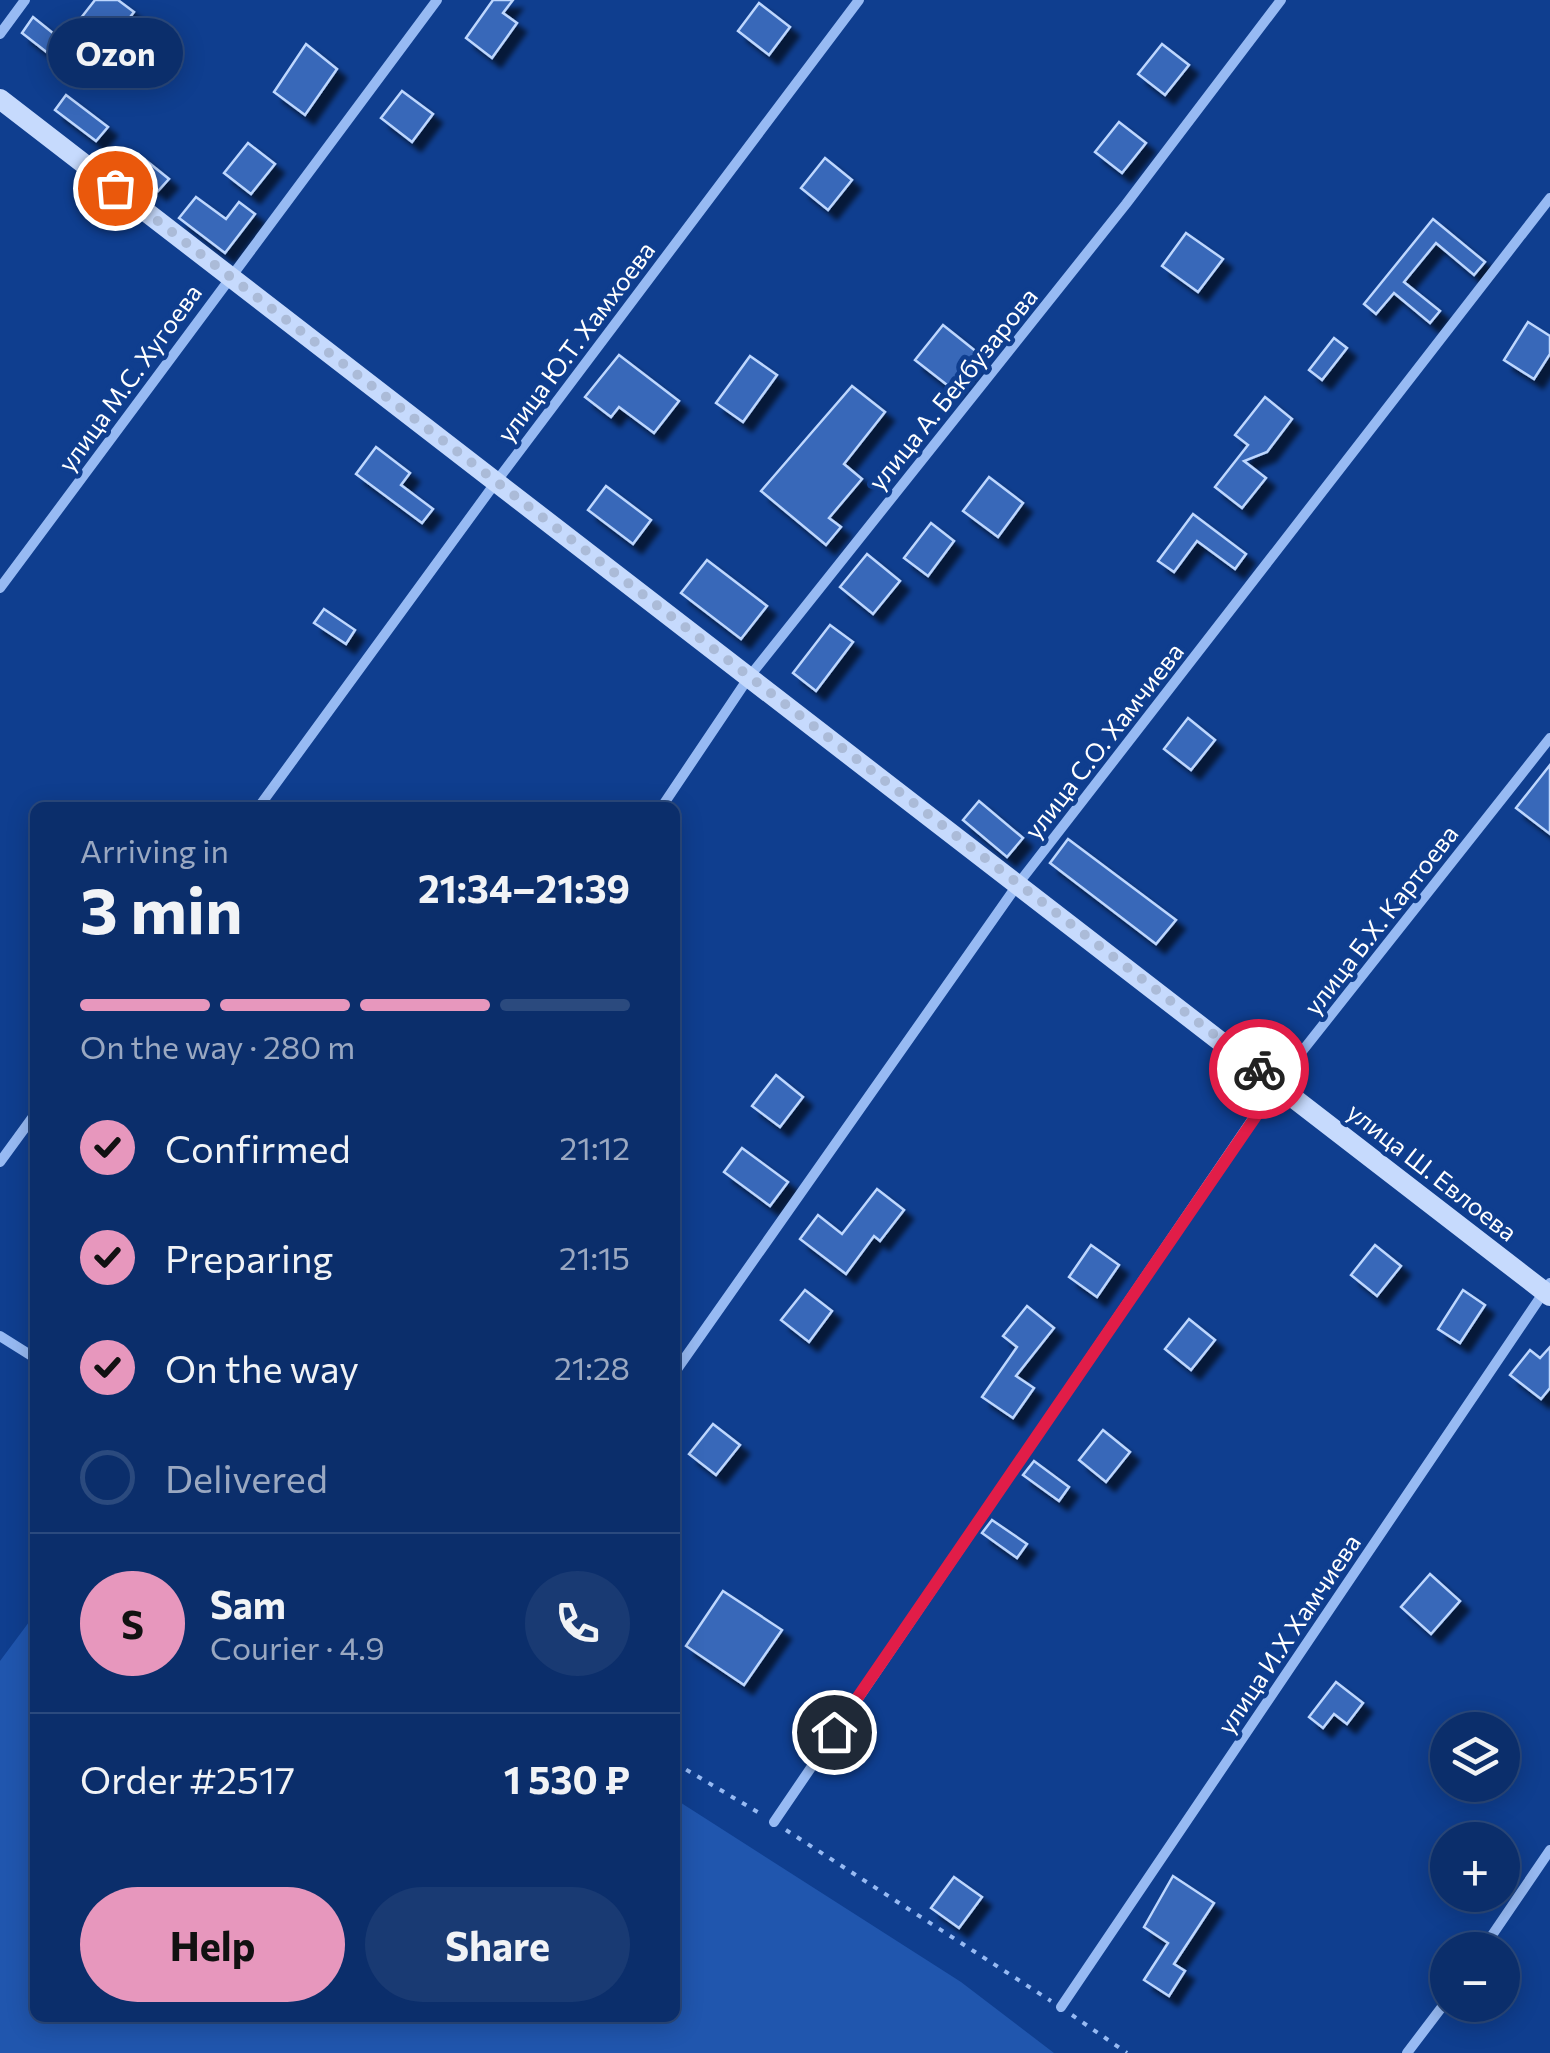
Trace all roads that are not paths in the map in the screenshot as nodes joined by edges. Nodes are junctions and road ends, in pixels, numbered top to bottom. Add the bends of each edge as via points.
1 (25, 0) edge
2 (436, 0) edge
3 (858, 0) edge
4 (1282, 0) edge
5 (0, 34) edge
6 (0, 100) edge
7 (1550, 198) edge
8 (230, 276) junction
9 (496, 482) junction
10 (0, 588) edge
11 (750, 677) junction
12 (1550, 738) edge
13 (262, 802) edge
14 (666, 802) edge
15 (1018, 884) junction
16 (1278, 1084) junction
17 (30, 1121) edge
18 (0, 1162) edge
19 (1548, 1290) edge
20 (0, 1336) edge
21 (30, 1355) edge
22 (680, 1365) edge
23 (774, 1822) road end
24 (1550, 1850) edge
25 (1494, 1932) edge
26 (1061, 2008) road end
27 (1431, 2022) edge
28 (1407, 2053) edge

1 - 5 street
2 - 8 street, улица М.С. Хугоева
3 - 9 street, улица Ю.Т. Хамхоева
4 - 11 street, улица А. Бекбузарова
6 - 8 street, улица Ш. Евлоева
7 - 15 street, улица С.О. Хамчиева
8 - 9 street, улица Ш. Евлоева
8 - 10 street, улица М.С. Хугоева
9 - 11 street, улица Ш. Евлоева
9 - 13 street, улица Ю.Т. Хамхоева
11 - 14 street, улица А. Бекбузарова
11 - 15 street, улица Ш. Евлоева
12 - 16 street, улица Б.Х. Картоева
15 - 16 street, улица Ш. Евлоева
15 - 22 street, улица С.О. Хамчиева
16 - 19 street, улица Ш. Евлоева
16 - 23 street, улица Б.Х. Картоева
17 - 18 street
19 - 26 street, улица И.Х Хамчиева
20 - 21 street
24 - 25 street
27 - 28 street

